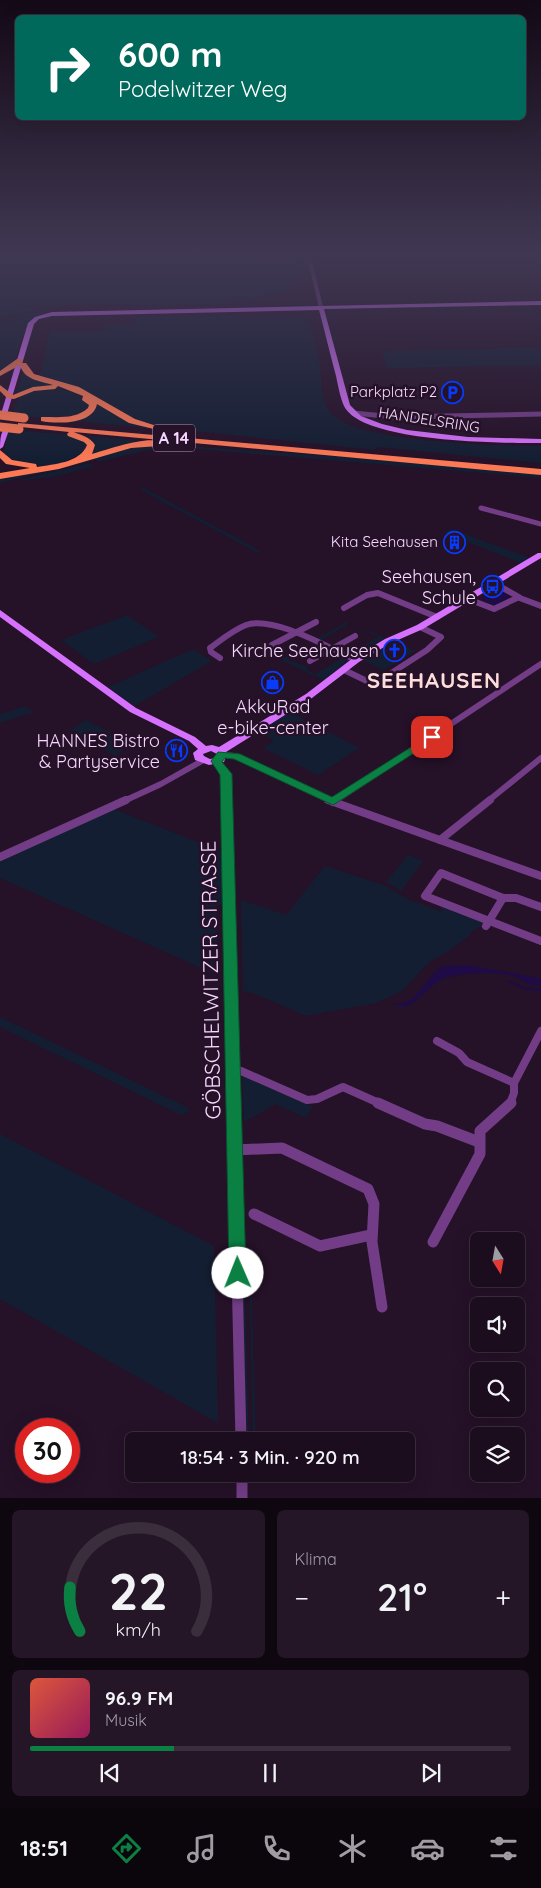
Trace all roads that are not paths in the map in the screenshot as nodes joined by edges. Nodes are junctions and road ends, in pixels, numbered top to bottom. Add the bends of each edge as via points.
1 (32, 322) edge
2 (325, 322) edge
3 (22, 363) junction
4 (0, 374) edge
5 (0, 387) edge
6 (12, 397) junction
7 (353, 413) junction
8 (541, 414) edge
9 (3, 416) edge
10 (44, 419) junction
11 (22, 423) junction
12 (2, 427) edge
13 (162, 430) junction
14 (71, 434) junction
15 (541, 441) edge
16 (172, 443) junction
17 (286, 444) junction
18 (0, 447) edge
19 (0, 453) edge
20 (327, 453) junction
21 (541, 467) edge
22 (541, 472) edge
23 (0, 476) edge
24 (481, 508) dead end
25 (541, 524) edge
26 (541, 555) edge
27 (494, 583) junction
28 (518, 597) junction
29 (468, 599) junction
30 (541, 606) edge
31 (344, 608) dead end
32 (0, 613) edge
33 (437, 617) junction
34 (316, 622) dead end
35 (420, 627) junction
36 (296, 633) junction
37 (355, 636) dead end
38 (272, 646) dead end
39 (332, 649) junction
40 (220, 658) dead end
41 (356, 660) junction
42 (310, 661) dead end
43 (541, 664) edge
44 (344, 670) junction
45 (204, 749) junction
46 (220, 756) junction
47 (541, 758) edge
48 (202, 761) junction
49 (333, 802) junction
50 (440, 840) junction
51 (0, 857) edge
52 (541, 867) edge
53 (538, 874) edge
54 (503, 898) junction
55 (541, 906) edge
56 (487, 924) junction
57 (541, 941) edge
58 (541, 1031) edge
59 (437, 1041) dead end
60 (232, 1070) junction
61 (514, 1083) junction
62 (479, 1142) junction
63 (234, 1150) junction
64 (254, 1214) dead end
65 (371, 1235) junction
66 (433, 1242) dead end
67 (382, 1307) dead end
68 (241, 1432) edge
69 (242, 1482) edge
70 (242, 1498) edge

1 - 3 main road
2 - 7 main road, HANDELSRING via 347,406
3 - 4 highway
3 - 6 main road
3 - 13 highway via 31,376 76,389 132,421
5 - 6 highway
6 - 9 main road
6 - 10 highway via 33,389 57,387 70,390 93,404 92,410 80,416
7 - 8 street via 395,418
7 - 15 main road, HANDELSRING via 374,425 410,433 478,440
9 - 11 highway, A 14, bridge
10 - 11 highway
10 - 13 highway
11 - 12 highway, bridge
11 - 14 highway
11 - 17 highway, A 14
11 - 20 highway, A 14
12 - 18 main road
13 - 17 highway
14 - 16 highway
14 - 19 highway via 88,440 91,449 81,457 64,462 43,466 20,465 4,460
16 - 20 highway
16 - 23 highway via 130,446 59,466
17 - 21 highway, A 14
20 - 22 highway, A 14
24 - 25 street
26 - 27 main road
27 - 28 street
27 - 29 main road
28 - 29 street via 494,609
28 - 30 street
29 - 33 main road
31 - 33 street via 367,594 378,593
32 - 45 main road via 133,710 192,739
33 - 35 main road
34 - 36 street
35 - 41 main road
35 - 44 street via 441,637 379,681 373,684
36 - 38 street
36 - 39 street
36 - 40 street via 249,624 210,648
37 - 39 street
39 - 41 street
39 - 42 street
41 - 44 main road
43 - 49 street
44 - 46 main road
45 - 46 main road via 212,748
45 - 48 main road via 198,755
46 - 48 main road
46 - 49 street via 236,756
46 - 60 street, GÖBSCHELWITZER STRASSE via 226,774
47 - 50 street
48 - 51 street via 161,784
49 - 50 street
50 - 53 street
52 - 53 street
54 - 55 street via 516,898
54 - 56 street
54 - 56 street via 441,873 425,896
56 - 57 street
58 - 61 street
59 - 61 street via 459,1053 466,1062
60 - 62 street via 241,1070 307,1100 318,1100 343,1087 425,1124
60 - 63 street, GÖBSCHELWITZER STRASSE
61 - 62 street via 508,1108 486,1122 479,1134
62 - 66 street via 480,1154
63 - 65 street via 282,1148 361,1184 372,1196
63 - 68 street, GÖBSCHELWITZER STRASSE
64 - 65 street via 320,1246
65 - 67 street
69 - 70 street

